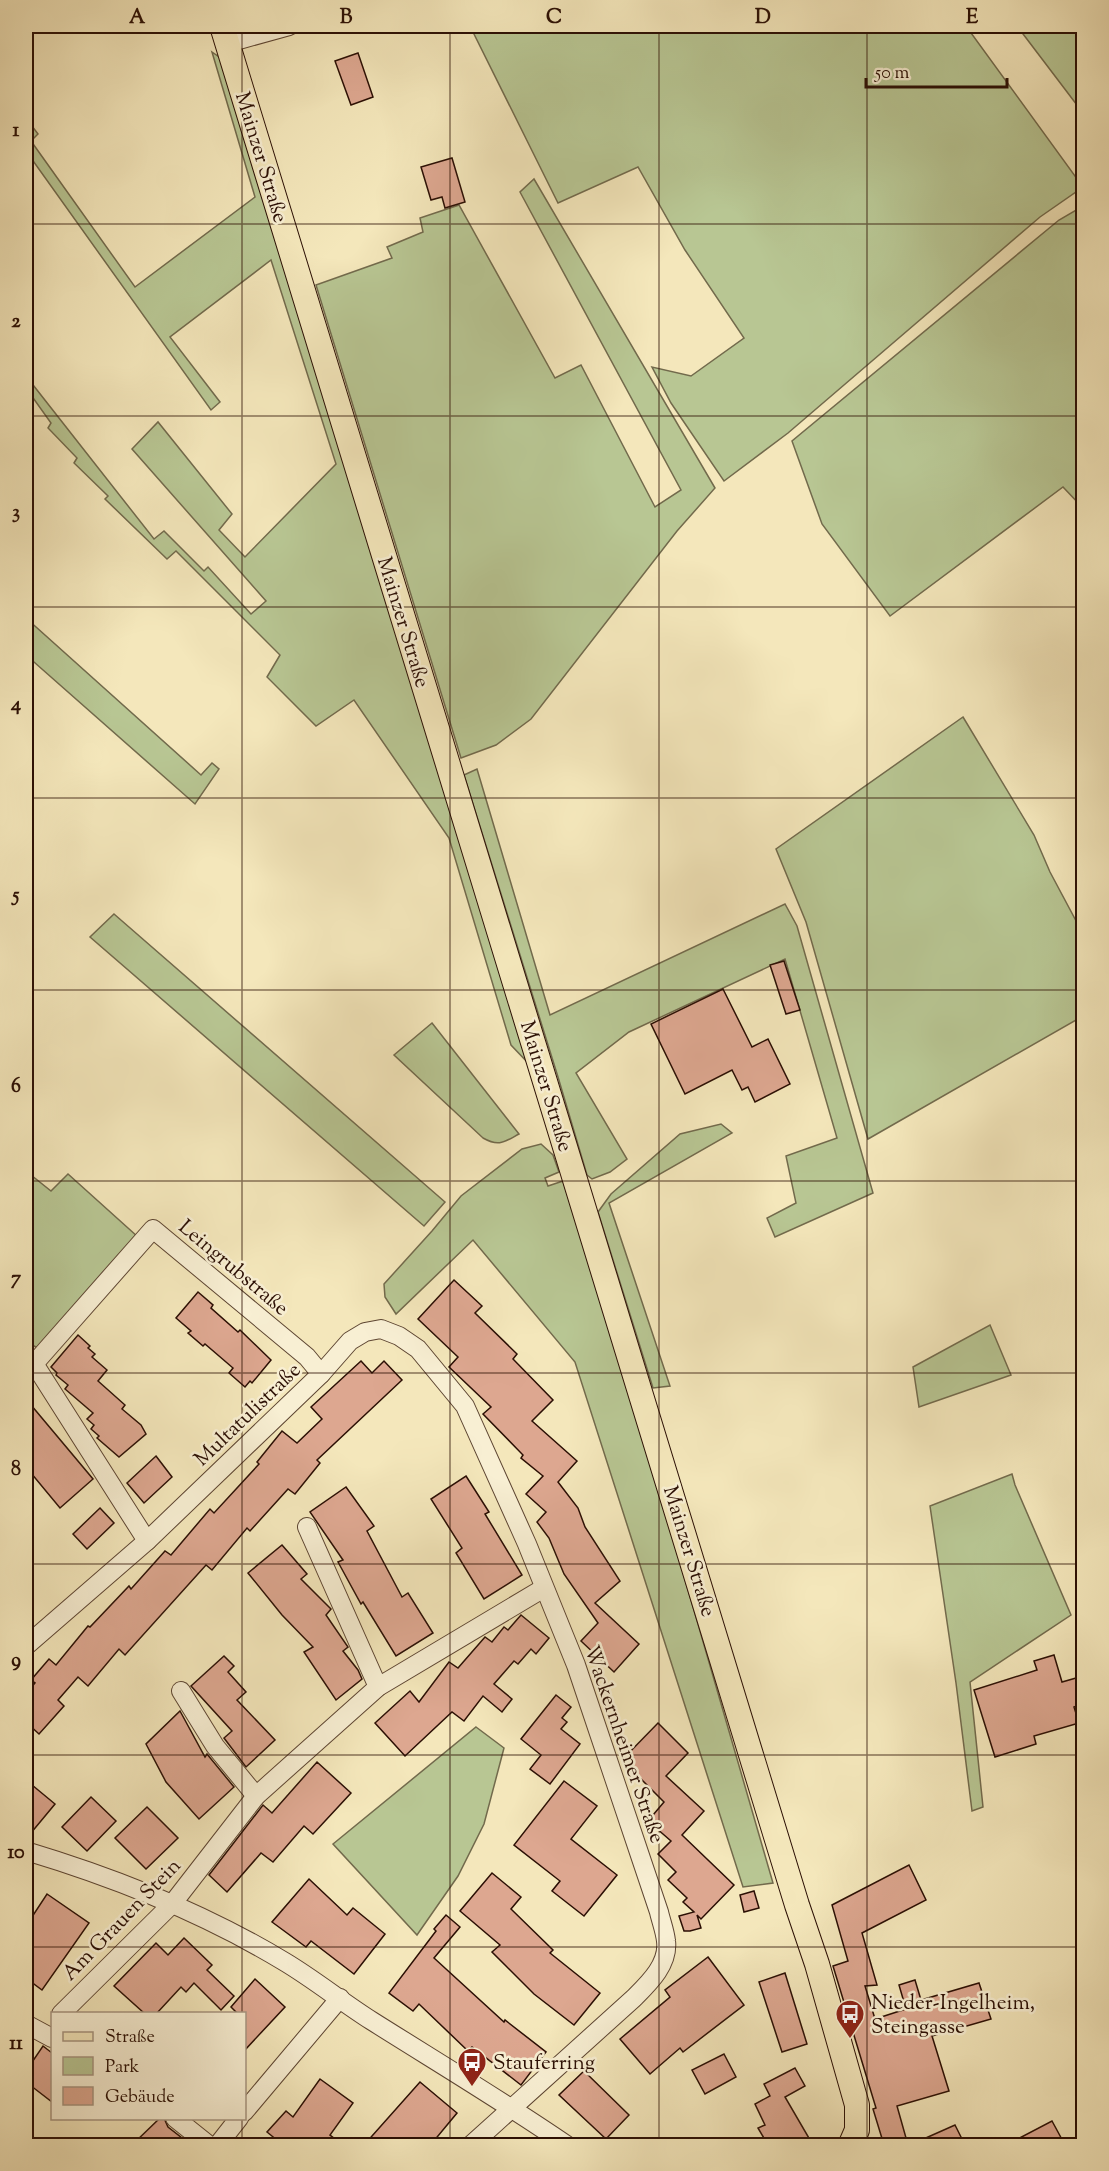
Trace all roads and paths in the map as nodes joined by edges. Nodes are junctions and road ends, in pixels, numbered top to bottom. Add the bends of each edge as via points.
1 (289, 26) edge
2 (225, 34) edge
3 (381, 1329) joint
4 (30, 1369) edge
5 (321, 1374) junction
6 (307, 1527) dead end
7 (147, 1541) junction
8 (544, 1588) junction
9 (26, 1646) edge
10 (378, 1687) junction
11 (181, 1692) dead end
12 (256, 1796) junction
13 (26, 1851) edge
14 (173, 1903) junction
15 (340, 1998) junction
16 (62, 2012) edge
17 (26, 2024) edge
18 (49, 2030) edge
19 (513, 2108) junction
20 (246, 2110) edge
21 (178, 2120) edge
22 (237, 2120) edge
23 (854, 2144) edge
24 (210, 2145) edge
25 (217, 2145) edge
26 (470, 2145) edge
27 (568, 2145) edge

1 - 2 street
2 - 23 main road, Mainzer Straße via 817,1964 857,2105
3 - 5 street, Multatulistraße via 350,1341
3 - 8 street, Wackernheimer Straße via 418,1349 465,1406
4 - 5 street, Leingrubstraße via 153,1228 307,1357
4 - 7 street
5 - 7 street, Multatulistraße
6 - 10 street
7 - 9 street, Multatulistraße
8 - 10 street, Am Grauen Stein
8 - 19 street, Wackernheimer Straße via 576,1665 666,1942 664,1959 655,1977
10 - 12 street, Am Grauen Stein
11 - 12 street via 215,1746
12 - 14 street, Am Grauen Stein
13 - 14 street
14 - 15 street via 285,1961
14 - 16 street, Am Grauen Stein
15 - 19 street
15 - 20 street
17 - 18 street
19 - 26 street, Wackernheimer Straße
19 - 27 street
21 - 24 street
22 - 25 street

